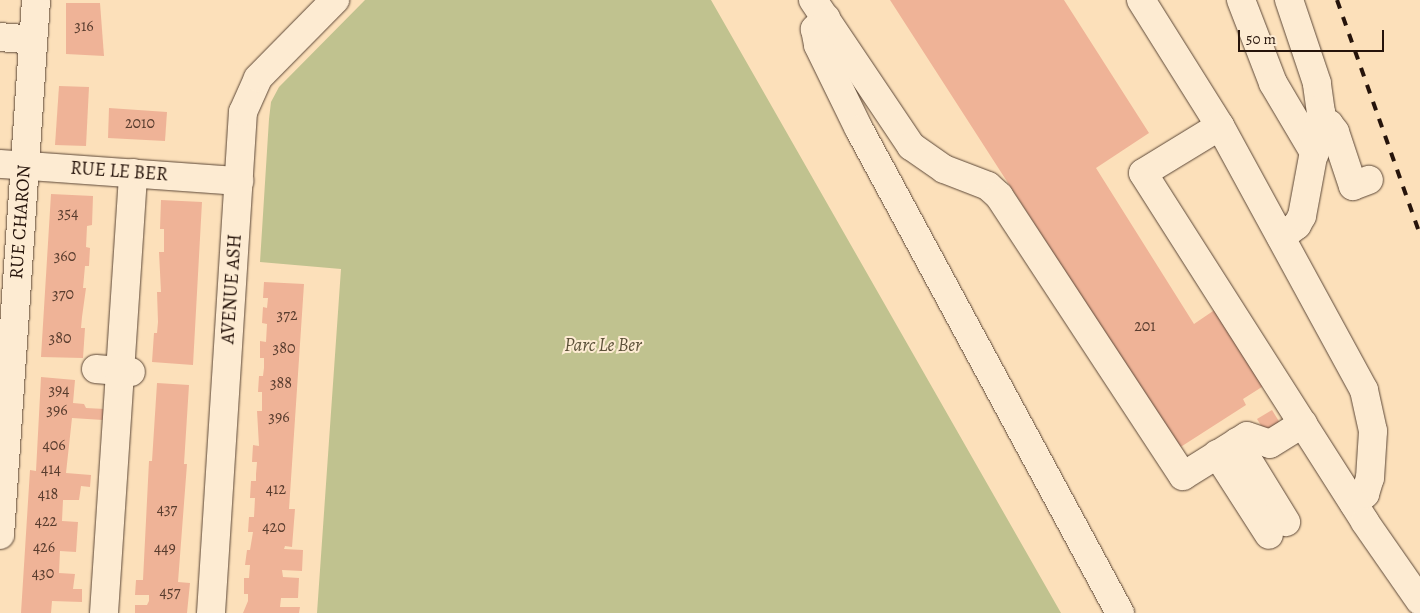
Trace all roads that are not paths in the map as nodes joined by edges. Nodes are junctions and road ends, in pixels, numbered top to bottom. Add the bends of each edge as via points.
1 (36, 0) edge
2 (335, 0) edge
3 (1141, 0) edge
4 (1241, 0) edge
5 (1289, 0) edge
6 (819, 9) edge
7 (0, 38) edge
8 (33, 40) junction
9 (1321, 120) junction
10 (1220, 126) junction
11 (1315, 154) junction
12 (12, 165) edge
13 (133, 173) junction
14 (239, 180) junction
15 (1370, 180) dead end
16 (1281, 236) junction
17 (1303, 423) junction
18 (1227, 448) junction
19 (2, 488) edge
20 (1354, 504) junction
21 (1278, 529) dead end
22 (0, 535) edge
23 (1420, 601) edge
24 (104, 613) edge
25 (211, 613) edge
26 (1120, 613) edge

1 - 8 street, RUE CHARON
2 - 14 street, AVENUE ASH via 269,67 249,94 242,122
3 - 10 street
4 - 11 street via 1273,83
5 - 9 street via 1320,95
6 - 18 street via 911,146 944,169 988,186 999,196 1183,476
6 - 26 street via 816,25 818,45 859,129
7 - 8 street
8 - 12 street, RUE CHARON
9 - 11 street
9 - 15 street via 1330,124 1335,132 1353,186
10 - 16 street
10 - 17 street via 1143,173
11 - 16 street via 1300,221
12 - 13 street, RUE LE BER
12 - 19 street, RUE CHARON
13 - 14 street, RUE LE BER
13 - 24 street via 115,371
14 - 25 street, AVENUE ASH
16 - 20 street via 1368,401 1373,437 1370,478 1365,494
17 - 18 street via 1270,444 1247,436
17 - 20 street
18 - 21 street
19 - 22 street, RUE CHARON
20 - 23 street

